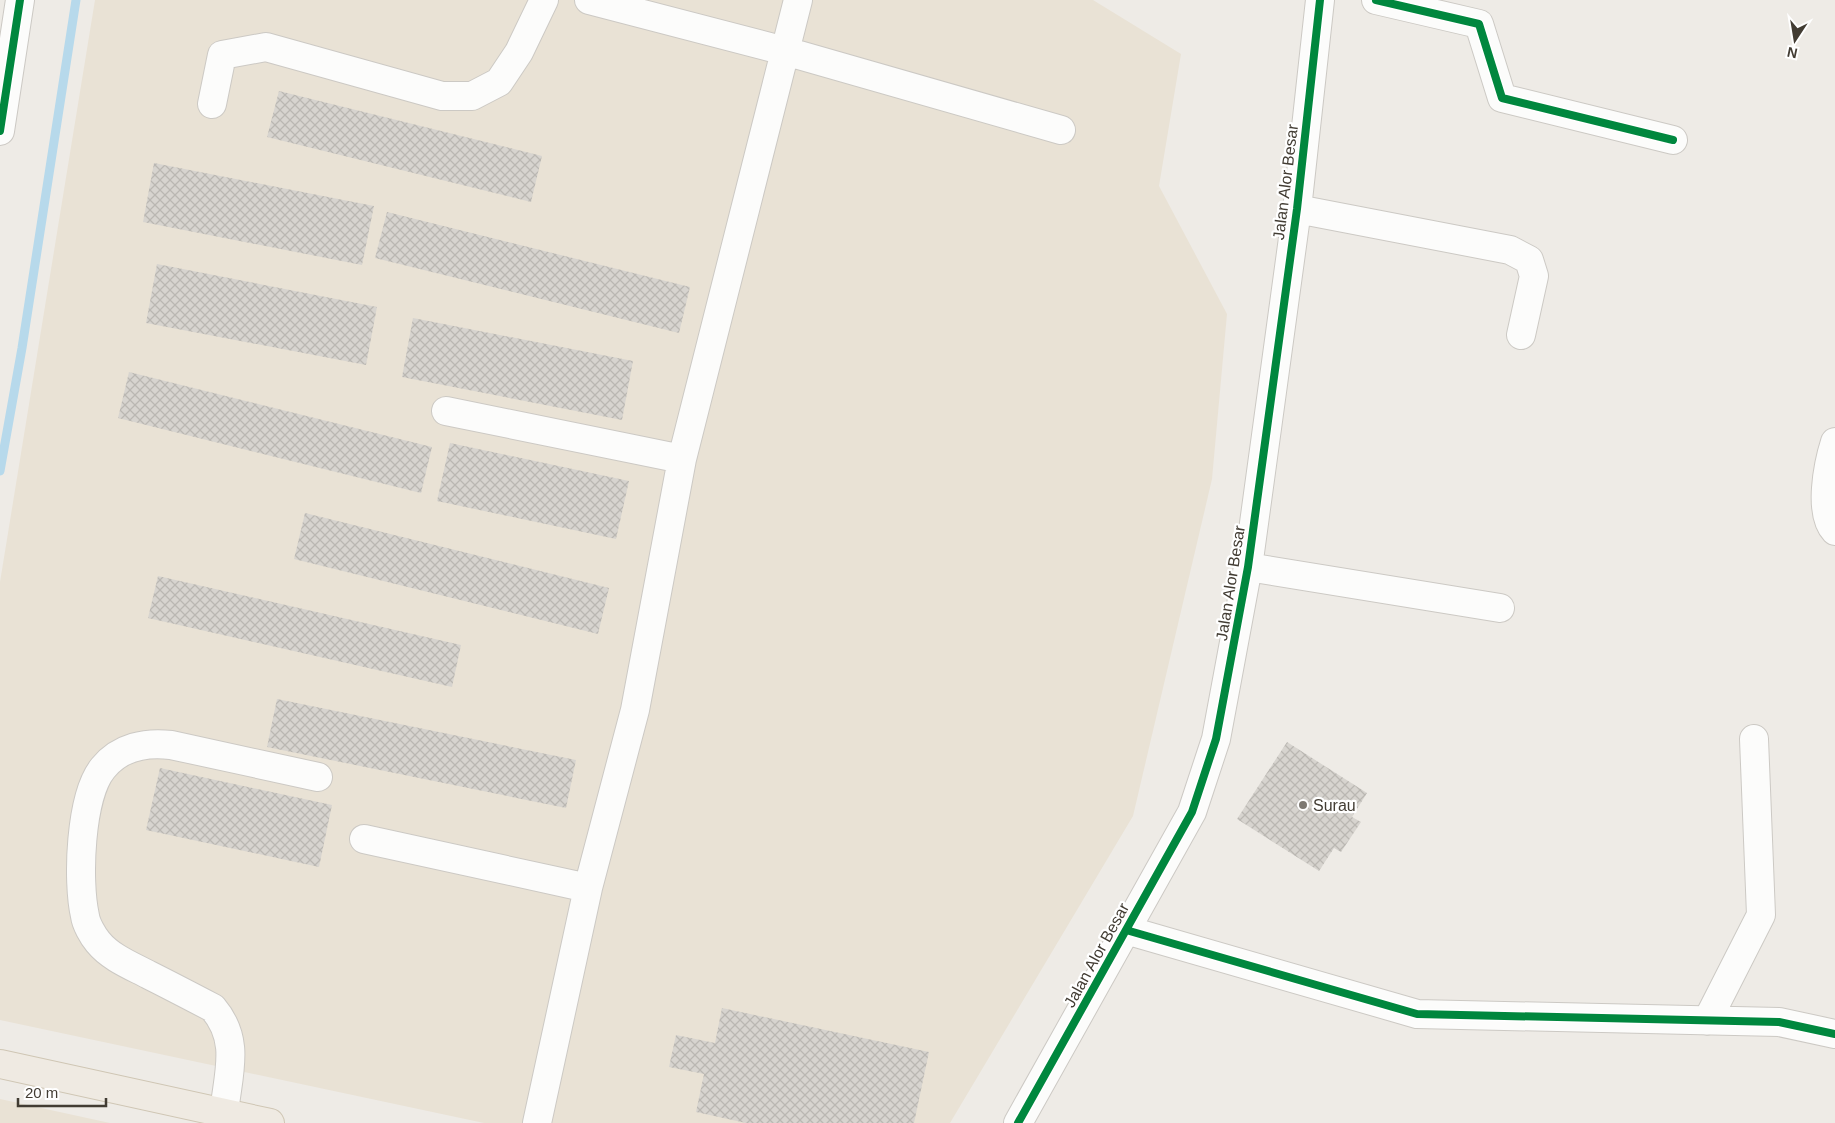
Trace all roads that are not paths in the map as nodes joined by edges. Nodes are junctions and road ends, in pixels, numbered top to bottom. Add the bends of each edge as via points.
1 (544, 0) edge
2 (589, 0) edge
3 (798, 0) edge
4 (1320, 0) edge
5 (1376, 0) edge
6 (12, 15) edge
7 (785, 51) junction
8 (212, 104) dead end
9 (1061, 130) dead end
10 (0, 131) edge
11 (1673, 140) dead end
12 (1296, 209) junction
13 (1521, 335) dead end
14 (446, 410) dead end
15 (1835, 442) edge
16 (682, 459) junction
17 (1835, 531) edge
18 (1248, 567) junction
19 (1500, 608) dead end
20 (1754, 739) dead end
21 (318, 777) dead end
22 (364, 839) dead end
23 (588, 888) junction
24 (1126, 930) junction
25 (1707, 1020) junction
26 (1835, 1034) edge
27 (0, 1064) edge
28 (224, 1113) junction
29 (195, 1115) edge
30 (270, 1123) edge
31 (537, 1123) edge
32 (1018, 1123) edge

1 - 8 street via 519,52 499,82 472,96 442,96 266,47 222,55
2 - 7 street
3 - 7 street
4 - 12 street, Jalan Alor Besar
5 - 11 street via 1479,24 1502,98
6 - 10 street
7 - 9 street
7 - 16 street
12 - 13 street via 1510,250 1529,260 1534,276
12 - 18 street, Jalan Alor Besar
14 - 16 street
15 - 17 street via 1825,503 1830,526
16 - 23 street via 635,710
18 - 19 street
18 - 24 street, Jalan Alor Besar via 1216,739 1192,812
20 - 25 street via 1761,915
21 - 28 street via 154,743 139,745 114,757 102,769 92,790 84,824 81,893 85,918 99,943 115,957 213,1008 223,1019 231,1048
22 - 23 street
23 - 31 street
24 - 25 street via 1417,1014
24 - 32 street, Jalan Alor Besar
25 - 26 street via 1779,1022
27 - 29 main road
28 - 29 main road
28 - 30 main road

